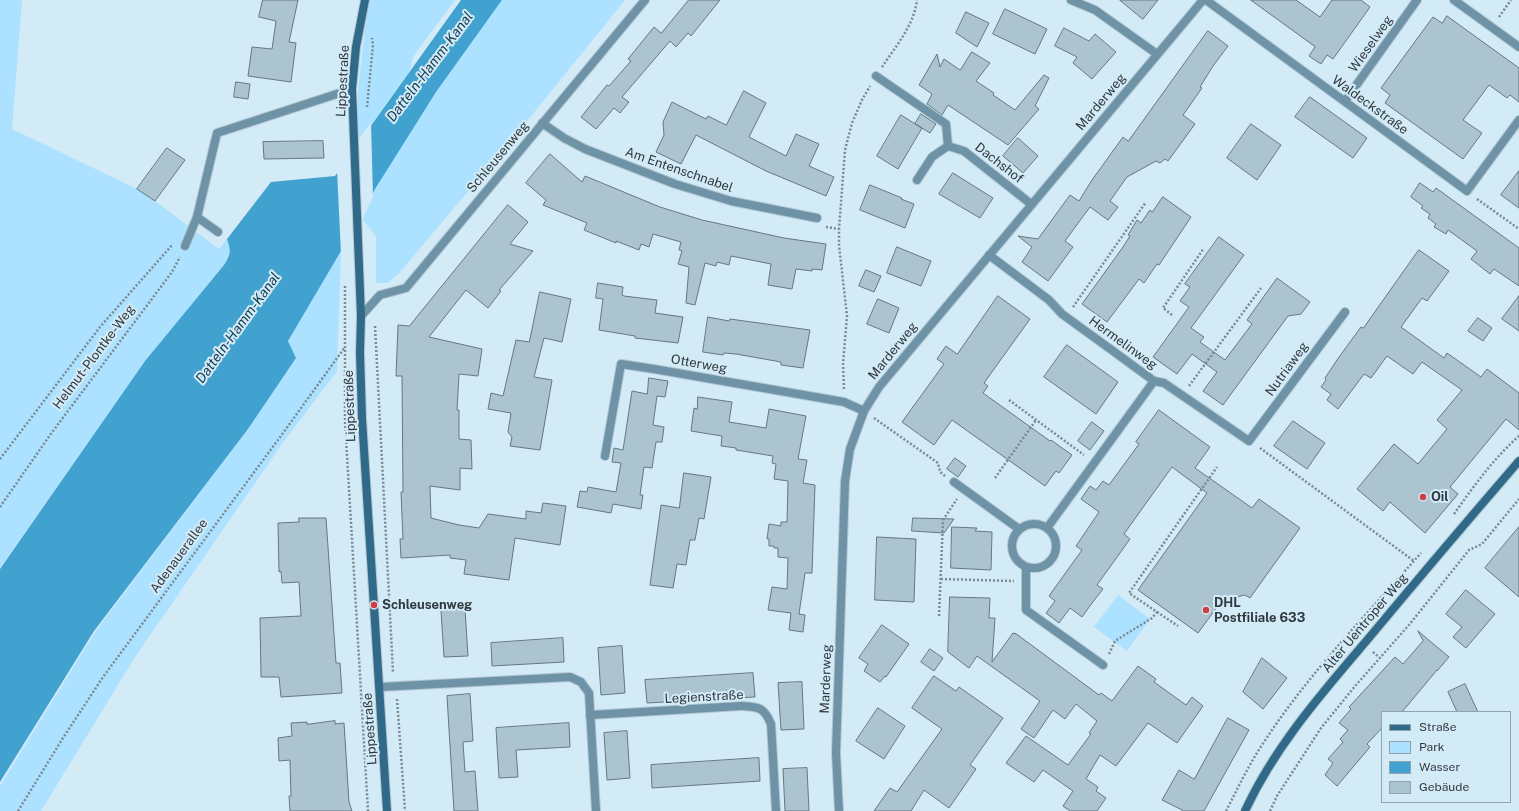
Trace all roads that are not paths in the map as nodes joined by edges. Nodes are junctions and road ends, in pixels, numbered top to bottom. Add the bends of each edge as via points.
1 (365, 0) edge
2 (645, 0) edge
3 (1071, 0) edge
4 (1204, 0) edge
5 (1416, 0) edge
6 (1454, 0) edge
7 (1519, 47) edge
8 (1157, 54) junction
9 (876, 76) road end
10 (352, 89) junction
11 (1345, 102) junction
12 (1519, 120) edge
13 (542, 123) junction
14 (948, 146) junction
15 (917, 180) dead end
16 (1031, 204) junction
17 (197, 217) junction
18 (817, 218) dead end
19 (218, 232) dead end
20 (185, 246) road end
21 (989, 254) junction
22 (1345, 312) dead end
23 (361, 316) junction
24 (1154, 380) junction
25 (864, 411) junction
26 (1249, 441) joint
27 (605, 456) dead end
28 (1519, 461) edge
29 (954, 482) road end
30 (1047, 528) junction
31 (1019, 529) junction
32 (1026, 567) junction
33 (1103, 665) road end
34 (380, 687) junction
35 (590, 715) junction
36 (388, 811) edge
37 (596, 811) edge
38 (776, 811) edge
39 (839, 811) edge
40 (1245, 811) edge

1 - 10 main road, Lippestraße via 356,47
2 - 13 street, Schleusenweg
3 - 8 street via 1095,10
4 - 8 street, Marderweg
4 - 11 street, Waldeckstraße
5 - 11 street, Wieselweg
6 - 7 street
8 - 16 street, Marderweg
9 - 14 street via 946,124
10 - 17 street via 217,133
10 - 23 main road, Lippestraße
11 - 12 street, Waldeckstraße via 1467,191
13 - 18 street, Am Entenschnabel via 585,149 675,184 731,201
13 - 23 street, Schleusenweg via 406,288 380,295
14 - 15 street via 932,157
14 - 16 street, Dachshof via 964,151
16 - 21 street, Marderweg
17 - 19 street
17 - 20 street
21 - 24 street, Hermelinweg via 1049,300 1066,317
21 - 25 street, Marderweg via 879,387
22 - 26 street, Nutriaweg
23 - 34 main road, Lippestraße via 362,418
24 - 26 street, Hermelinweg via 1164,383
24 - 30 street
25 - 27 street, Otterweg via 844,402 621,364
25 - 39 street, Marderweg via 850,449 845,481 836,753
28 - 40 main road, Alter Uentroper Weg via 1310,708 1257,784
29 - 31 street
30 - 31 street via 1028,524
30 - 32 street via 1055,537 1056,552 1050,562 1043,567
31 - 32 street via 1013,538 1013,554 1017,561
32 - 33 street via 1026,610
34 - 35 street via 570,677 581,682 589,694
34 - 36 main road, Lippestraße
35 - 37 street
35 - 38 street, Legienstraße via 741,706 760,709 766,713 771,724

